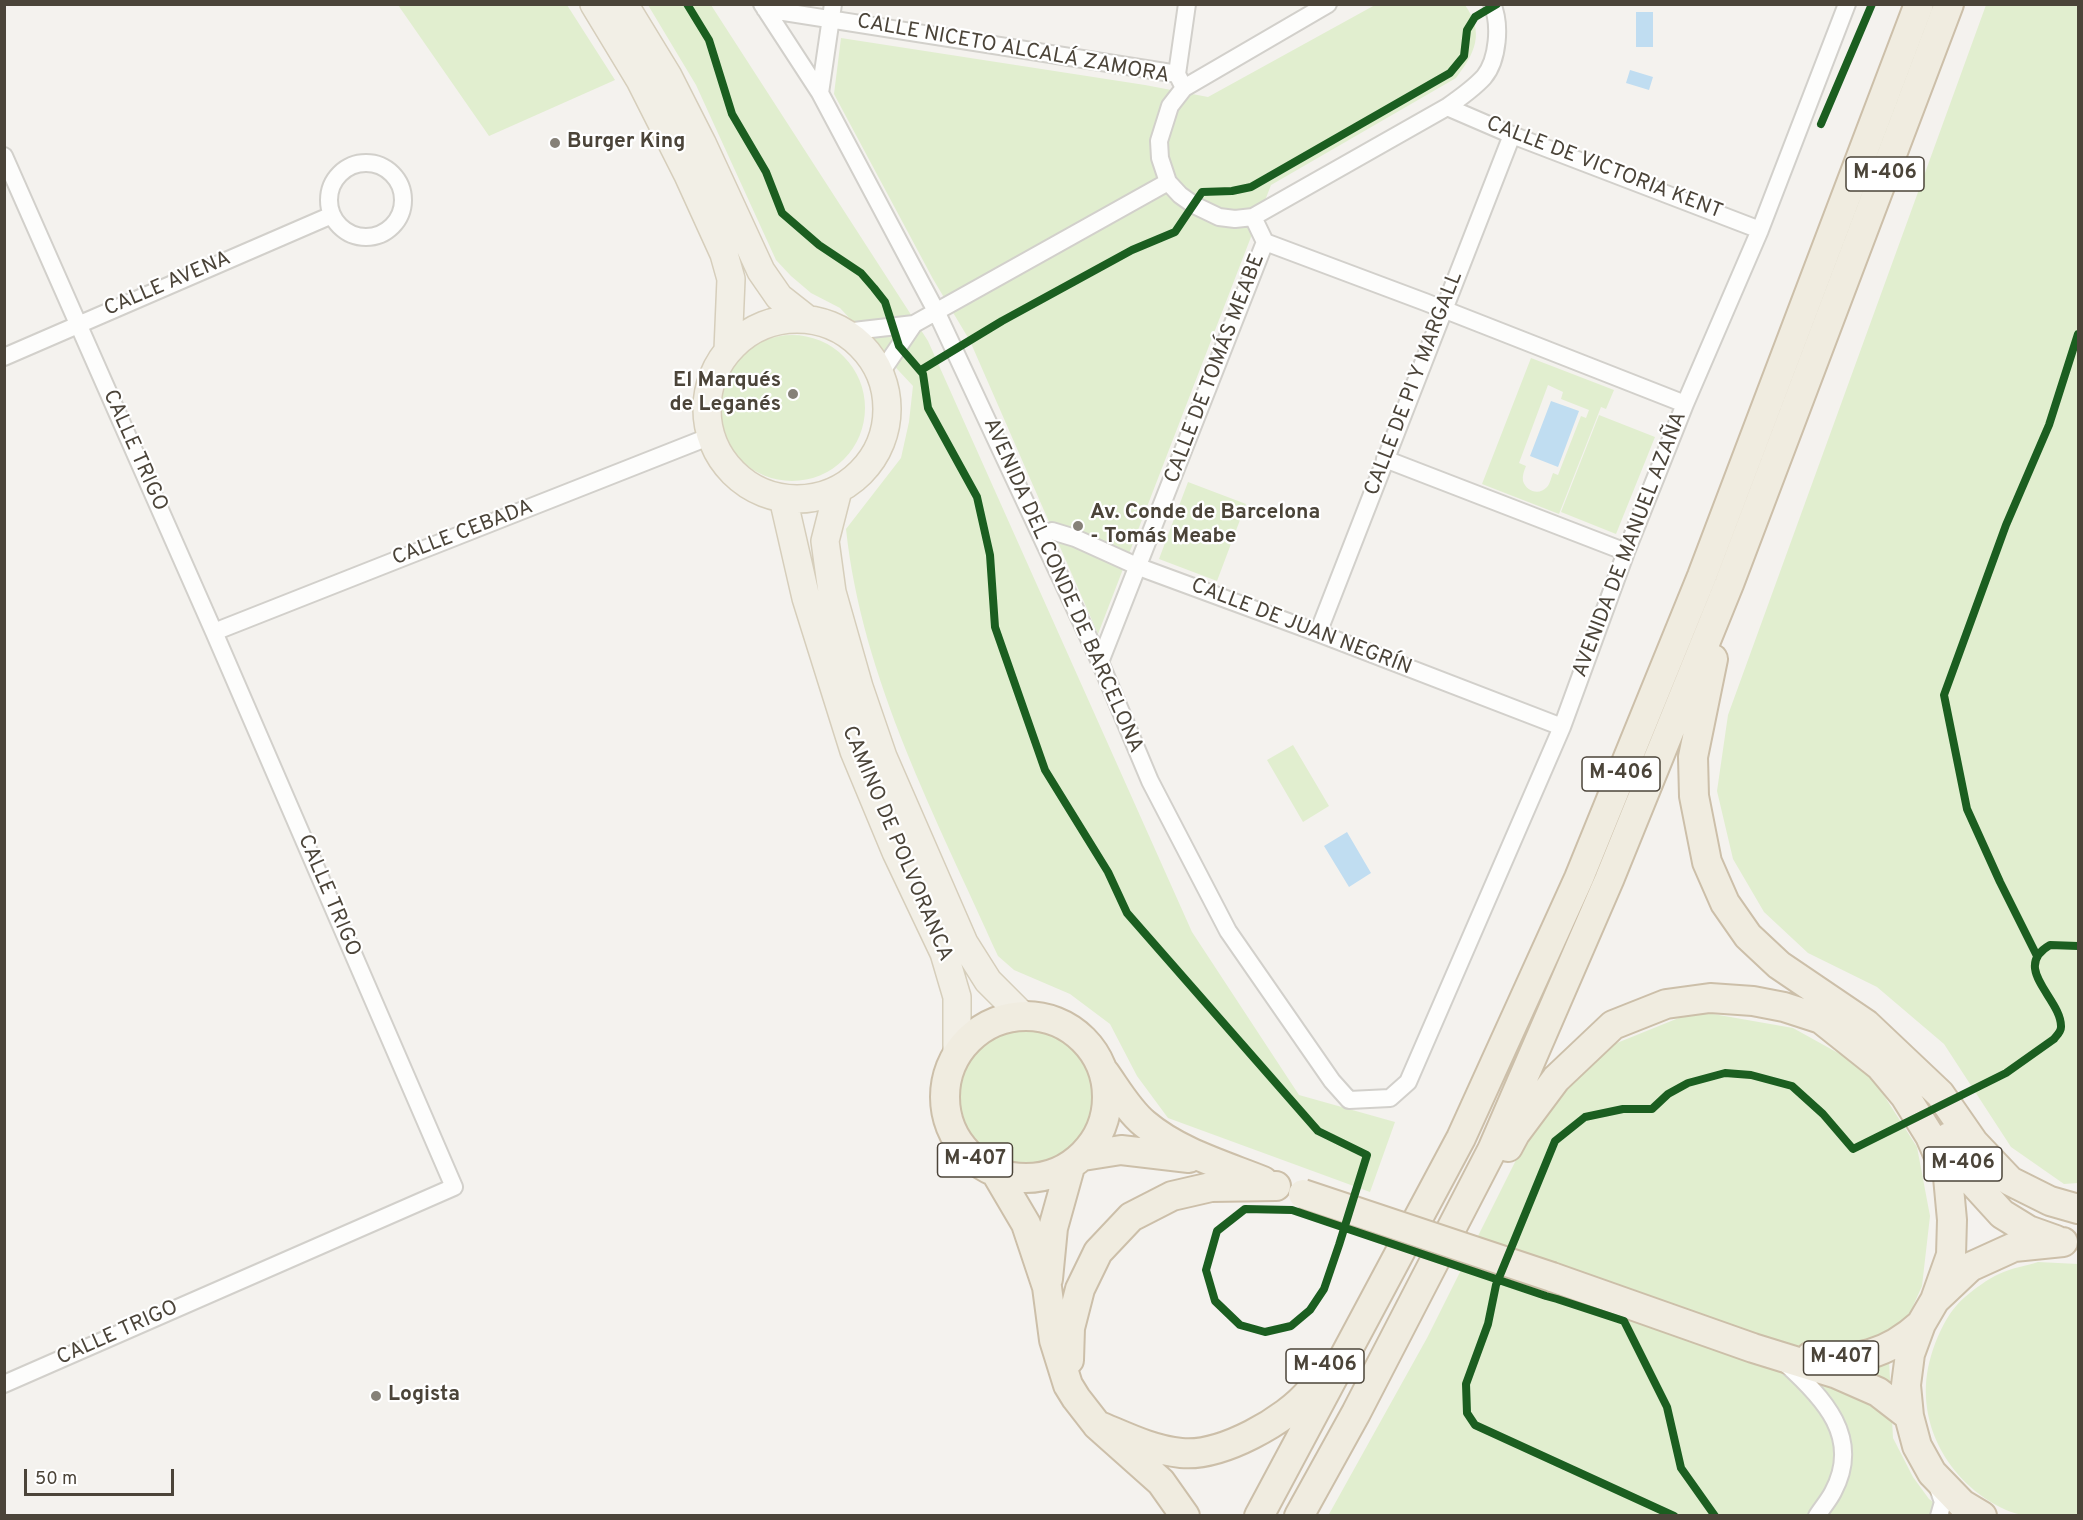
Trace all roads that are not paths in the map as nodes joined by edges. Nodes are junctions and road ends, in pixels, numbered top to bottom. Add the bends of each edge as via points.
1 (594, 4) edge
2 (624, 4) edge
3 (1187, 4) edge
4 (1328, 4) edge
5 (1492, 4) edge
6 (1847, 4) edge
7 (1918, 4) edge
8 (1949, 4) edge
9 (763, 7) edge
10 (832, 12) edge
11 (1180, 82) junction
12 (820, 93) junction
13 (1447, 107) junction
14 (1512, 135) junction
15 (4, 156) edge
16 (1168, 182) junction
17 (332, 214) junction
18 (1253, 217) junction
19 (1760, 230) junction
20 (1265, 242) junction
21 (1443, 309) junction
22 (936, 311) junction
23 (807, 319) junction
24 (77, 324) junction
25 (914, 324) junction
26 (845, 332) junction
27 (728, 350) junction
28 (4, 357) edge
29 (880, 374) junction
30 (1685, 404) junction
31 (711, 436) junction
32 (1386, 459) junction
33 (838, 490) junction
34 (783, 498) junction
35 (1041, 536) junction
36 (1626, 552) junction
37 (1139, 567) junction
38 (1730, 584) junction
39 (214, 632) junction
40 (1318, 633) junction
41 (1100, 662) junction
42 (1562, 727) junction
43 (1022, 1015) junction
44 (1895, 1052) junction
45 (957, 1053) junction
46 (1104, 1071) junction
47 (1408, 1082) joint
48 (1461, 1138) junction
49 (1076, 1161) junction
50 (1212, 1161) junction
51 (996, 1173) junction
52 (1276, 1186) junction
53 (2079, 1209) edge
54 (2071, 1243) edge
55 (1047, 1287) junction
56 (1928, 1312) junction
57 (1764, 1351) junction
58 (4, 1384) edge
59 (1068, 1385) junction
60 (1356, 1413) junction
61 (1909, 1416) junction
62 (1097, 1425) junction
63 (1932, 1473) junction
64 (1185, 1515) edge
65 (1260, 1515) edge
66 (1299, 1515) edge
67 (1817, 1515) edge
68 (1939, 1515) edge
69 (1982, 1515) edge

1 - 27 main road via 640,80 724,254 731,279
2 - 23 main road via 673,86 761,271 780,297
3 - 11 street
4 - 11 street
5 - 13 street via 1497,19 1492,61 1485,75
6 - 19 street, AVENIDA DE MANUEL AZAÑA
7 - 48 highway, M-406 via 1702,576 1580,878
8 - 38 highway, M-406
9 - 10 street, CALLE NICETO ALCALÁ ZAMORA
9 - 12 street, AVENIDA DEL CONDE DE BARCELONA
10 - 11 street, CALLE NICETO ALCALÁ ZAMORA
10 - 12 street
11 - 16 street via 1159,141
12 - 22 street, AVENIDA DEL CONDE DE BARCELONA
13 - 14 street, CALLE DE VICTORIA KENT
13 - 18 street
14 - 19 street, CALLE DE VICTORIA KENT
14 - 21 street, CALLE DE PI Y MARGALL
15 - 24 street, CALLE TRIGO
16 - 18 street via 1194,205 1219,217
16 - 22 street
17 - 17 street via 330,189 345,169 370,163 392,174 399,184 402,207 398,218 381,234 370,237 347,232
17 - 24 street, CALLE AVENA
18 - 20 street
19 - 30 street, AVENIDA DE MANUEL AZAÑA
20 - 21 street
20 - 37 street, CALLE DE TOMÁS MEABE
21 - 30 street
21 - 32 street, CALLE DE PI Y MARGALL
22 - 25 street
22 - 35 street, AVENIDA DEL CONDE DE BARCELONA
23 - 26 main road
23 - 27 main road via 778,321 751,331
24 - 28 street, CALLE AVENA
24 - 39 street, CALLE TRIGO
25 - 26 street
25 - 29 street
26 - 29 main road via 866,351
27 - 31 main road via 709,389 707,413
29 - 33 main road via 887,400 886,427 876,453 860,474
30 - 36 street, AVENIDA DE MANUEL AZAÑA
31 - 34 main road via 722,459 739,477 759,491
31 - 39 street, CALLE CEBADA
32 - 36 street
32 - 40 street, CALLE DE PI Y MARGALL
33 - 34 main road via 811,498
33 - 43 main road, CAMINO DE POLVORANCA via 825,542 832,592 883,757 964,943 988,981
34 - 45 main road, CAMINO DE POLVORANCA via 806,598 854,751 944,953 957,997
35 - 37 street, CALLE DE JUAN NEGRÍN via 1052,531 1076,538
35 - 41 street, AVENIDA DEL CONDE DE BARCELONA
36 - 42 street, AVENIDA DE MANUEL AZAÑA
37 - 40 street, CALLE DE JUAN NEGRÍN
37 - 41 street, CALLE DE TOMÁS MEABE
38 - 44 highway, M-406 via 1693,756 1694,796 1707,862 1725,903 1748,936 1779,965 1866,1024
38 - 60 highway, M-406 via 1610,880 1492,1150
39 - 58 street, CALLE TRIGO via 454,1187
40 - 42 street, CALLE DE JUAN NEGRÍN
41 - 47 street, AVENIDA DEL CONDE DE BARCELONA via 1150,781 1228,931 1332,1080 1349,1100 1390,1098
42 - 47 street, AVENIDA DE MANUEL AZAÑA
43 - 45 highway, M-407 via 997,1020 974,1034
43 - 46 highway, M-407 via 1048,1018 1072,1029 1091,1047
44 - 53 highway, M-406 via 1940,1094 1974,1143 2010,1181 2050,1201
44 - 54 highway, M-406 via 1928,1098 1971,1180 2002,1214 2028,1230
45 - 51 highway, M-407 via 947,1075 944,1099 949,1122 959,1144
46 - 49 highway, M-407 via 1106,1116 1097,1138
46 - 50 highway, M-407 via 1144,1124
48 - 62 highway, M-406 via 1358,1302 1312,1390 1282,1418 1246,1438 1214,1449 1183,1453 1150,1447
48 - 65 highway, M-406
49 - 50 highway, M-407 via 1121,1150
49 - 51 highway, M-407 via 1046,1176 1021,1179
49 - 55 highway, M-406 via 1053,1228
50 - 52 highway, M-407
51 - 55 highway, M-406 via 1026,1224
52 - 57 highway, M-407, bridge
52 - 59 highway via 1211,1186 1172,1196 1131,1217 1098,1252 1080,1288 1070,1328
54 - 56 highway, M-407 via 2014,1247 1970,1267
55 - 59 highway, M-406 via 1054,1340
56 - 57 highway, M-407 via 1905,1339 1871,1354 1831,1359
56 - 60 highway, M-406 via 1951,1256 1948,1177 1930,1136 1880,1066 1821,1019 1784,1007 1710,998 1666,1004 1613,1025 1556,1079 1515,1134 1401,1357
56 - 61 highway, M-407 via 1910,1354 1906,1385
57 - 61 highway, M-407 via 1837,1374 1878,1392
57 - 67 street via 1810,1386 1828,1407 1841,1438 1841,1472 1833,1493
59 - 62 highway, M-406
60 - 66 highway, M-406
61 - 63 highway, M-407 via 1917,1446
62 - 64 highway, M-406 via 1161,1482
63 - 68 street via 1943,1502
63 - 69 highway, M-407 via 1962,1504

